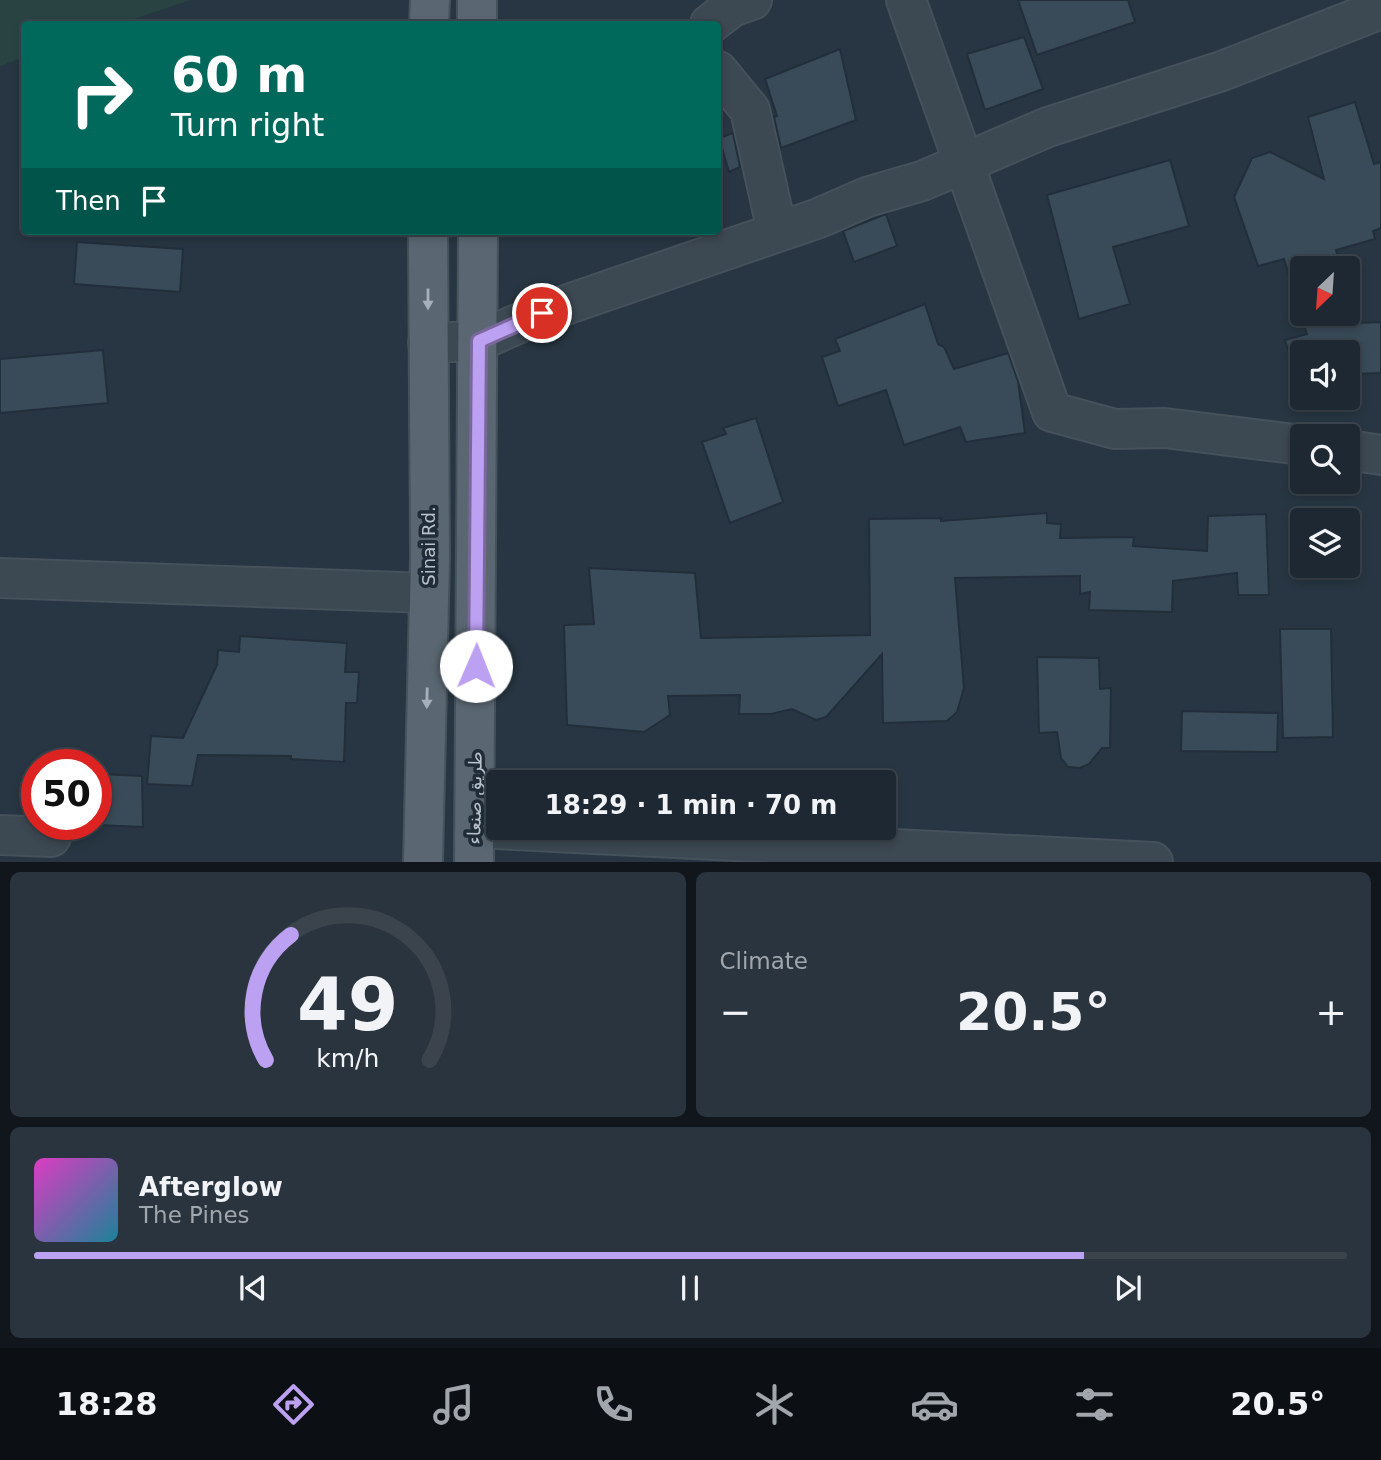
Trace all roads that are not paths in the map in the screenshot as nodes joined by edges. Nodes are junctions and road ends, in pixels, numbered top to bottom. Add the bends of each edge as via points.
1 (430, 0) edge
2 (477, 0) edge
3 (752, 0) edge
4 (906, 0) edge
5 (1381, 9) edge
6 (429, 21) edge
7 (477, 21) edge
8 (714, 21) edge
9 (721, 75) edge
10 (965, 160) junction
11 (777, 231) junction
12 (428, 235) edge
13 (478, 235) edge
14 (479, 341) junction
15 (428, 343) junction
16 (1290, 444) edge
17 (1360, 452) edge
18 (1381, 455) edge
19 (0, 578) edge
20 (429, 593) junction
21 (0, 835) edge
22 (21, 836) edge
23 (474, 845) edge
24 (423, 862) edge
25 (1153, 862) edge

1 - 6 main road
2 - 7 main road
3 - 8 street via 732,7
4 - 10 street
5 - 10 street via 1222,71 1106,106
9 - 11 street via 750,110
10 - 11 street via 922,181
10 - 16 street via 1052,412 1115,429 1165,428
11 - 14 street via 542,313
12 -> 15 main road, Sinai Rd.
13 - 14 main road, طريق صنعاء
14 - 15 street
14 - 23 main road, طريق صنعاء
15 - 20 main road, Sinai Rd.
17 - 18 street
19 - 20 street
20 -> 24 main road, Sinai Rd.
21 - 22 street
23 - 25 street

